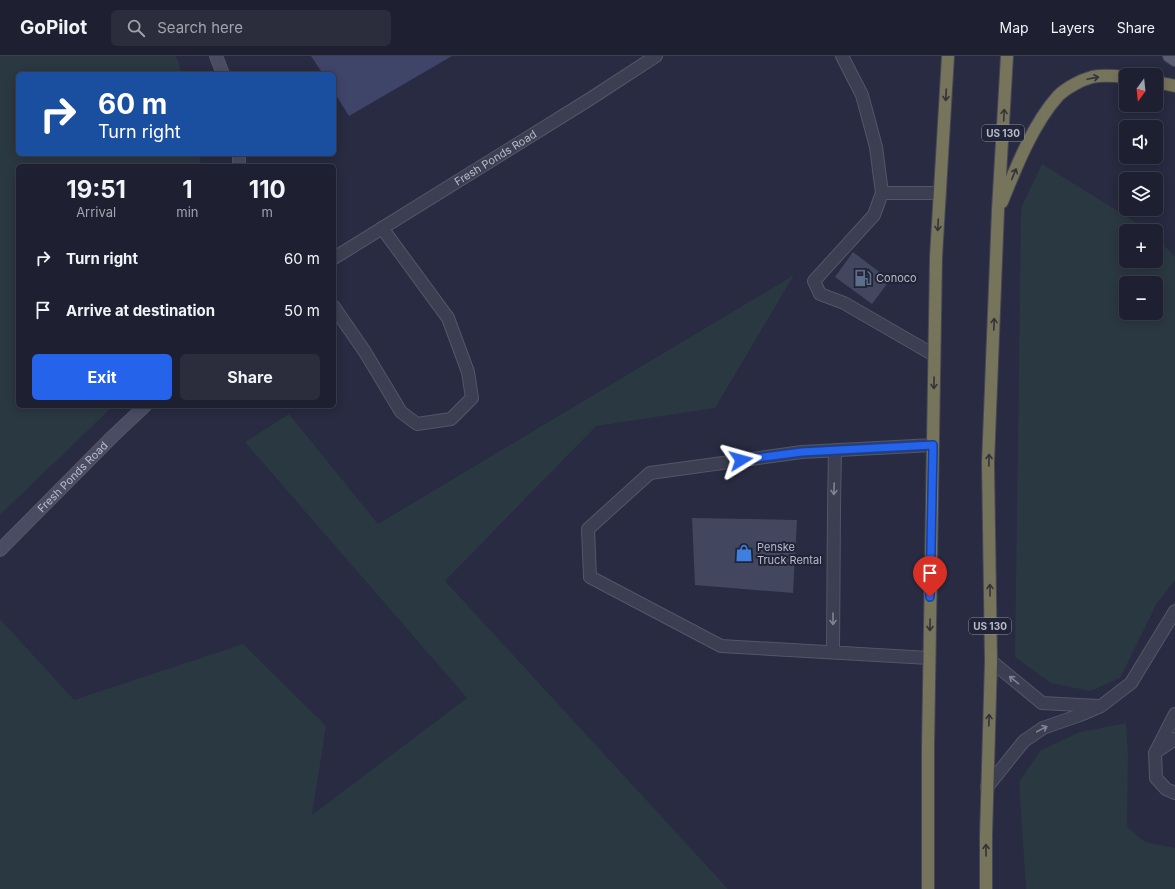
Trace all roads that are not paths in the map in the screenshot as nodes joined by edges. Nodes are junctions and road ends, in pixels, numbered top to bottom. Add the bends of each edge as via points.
1 (216, 56) edge
2 (656, 56) edge
3 (842, 56) edge
4 (948, 56) edge
5 (1007, 56) edge
6 (1169, 56) edge
7 (1175, 60) edge
8 (222, 72) edge
9 (1119, 76) edge
10 (1163, 83) edge
11 (1175, 86) edge
12 (882, 193) junction
13 (940, 193) junction
14 (998, 210) junction
15 (382, 228) junction
16 (336, 257) edge
17 (336, 310) edge
18 (934, 355) junction
19 (144, 408) edge
20 (933, 445) junction
21 (835, 450) junction
22 (0, 550) edge
23 (1175, 611) edge
24 (833, 652) junction
25 (929, 658) junction
26 (991, 661) junction
27 (1101, 706) junction
28 (1175, 714) edge
29 (1175, 739) edge
30 (1155, 753) junction
31 (987, 787) junction
32 (1175, 793) edge
33 (928, 889) edge
34 (986, 889) edge

1 - 8 street
2 - 15 street, Fresh Ponds Road
3 - 12 street via 862,96 876,147
4 -> 13 highway
14 -> 5 highway, US 130
6 - 7 main road
14 -> 9 highway via 1042,117 1059,95 1075,84 1093,77
10 - 11 highway
12 - 13 street
12 - 18 street via 874,216 814,281 820,294 844,303
13 -> 18 highway
26 -> 14 highway, US 130 via 988,463
15 - 16 street, Fresh Ponds Road
15 - 17 street via 448,318 468,372 472,398 451,419 417,424 401,412
18 -> 20 highway
19 - 22 street, Fresh Ponds Road
20 - 21 street
20 -> 25 highway
21 -> 24 street
21 - 24 street via 802,452 650,473 588,529 590,577 721,646
23 - 27 street via 1131,683
24 - 25 street
25 - 33 highway
27 -> 26 street via 1042,703
31 -> 26 highway, US 130
31 -> 27 street via 1024,741 1043,728
28 - 30 street
29 - 30 street
30 - 32 street via 1156,778 1166,790
34 -> 31 highway, US 130

